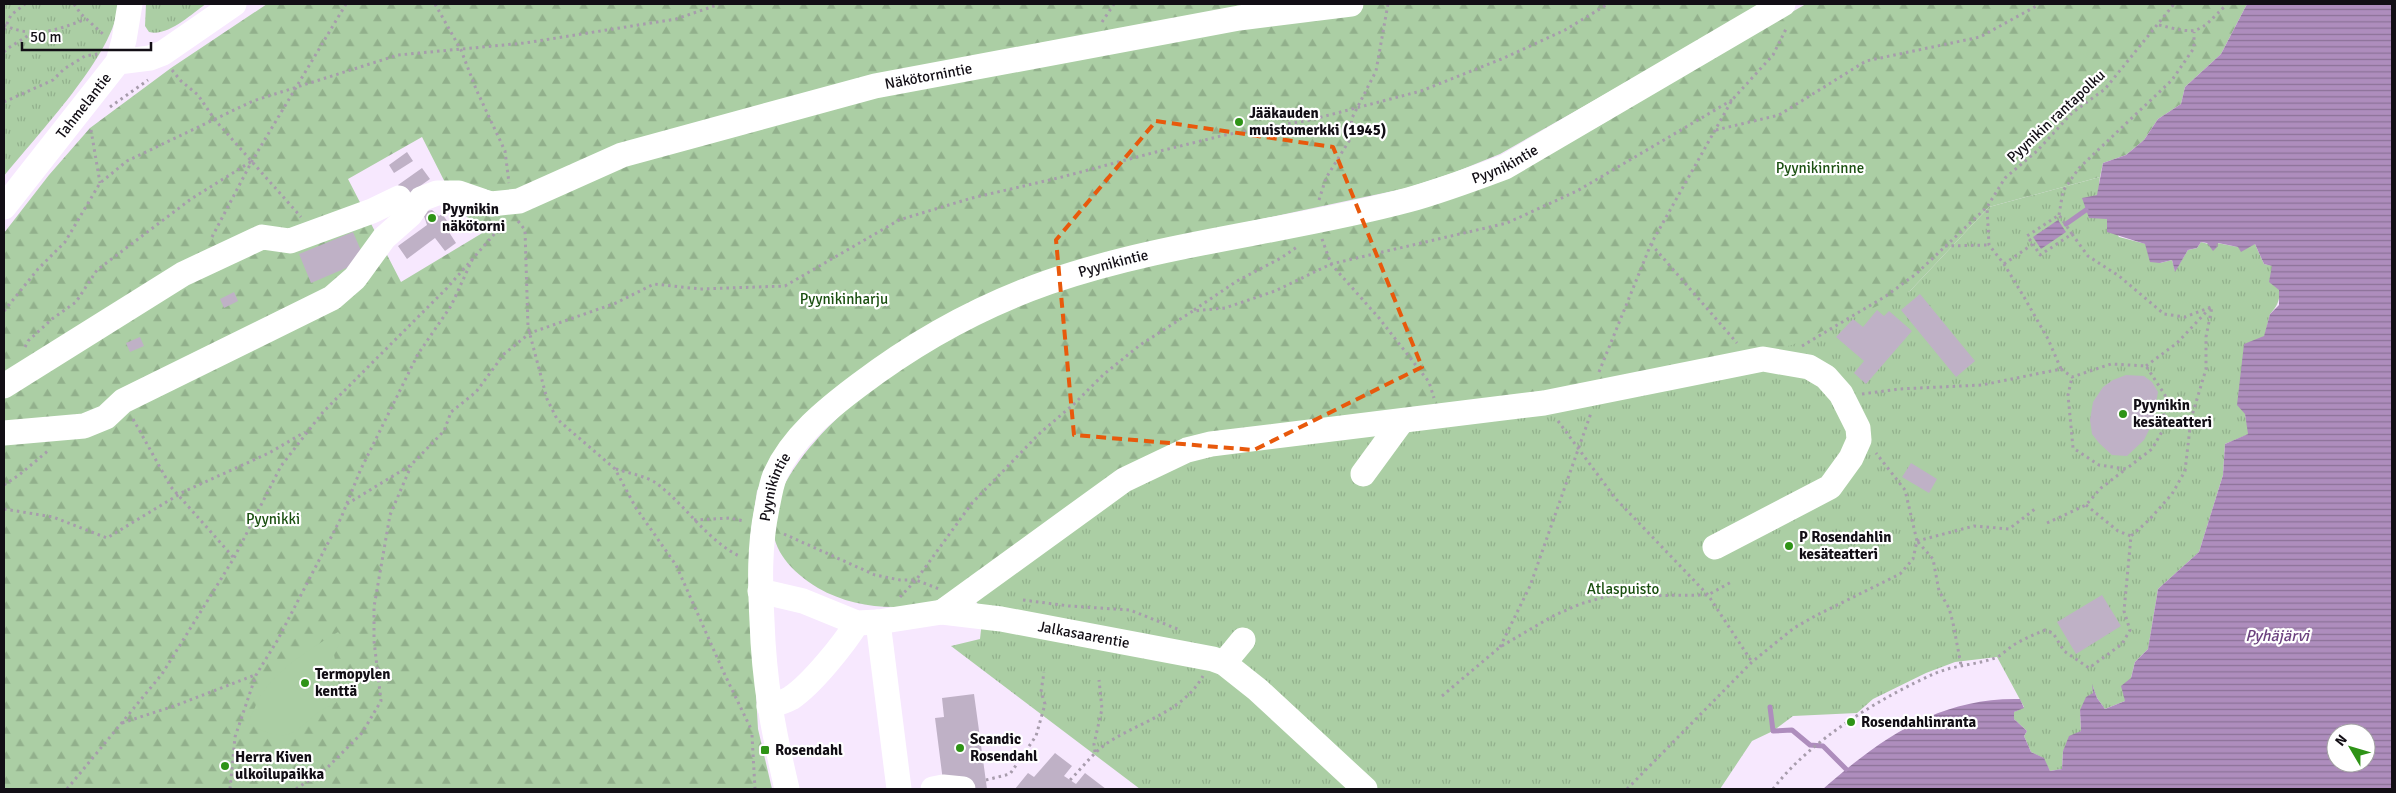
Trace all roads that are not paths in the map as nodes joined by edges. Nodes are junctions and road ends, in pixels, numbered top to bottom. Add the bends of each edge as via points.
1 (130, 4) edge
2 (234, 4) edge
3 (1351, 4) edge
4 (1786, 13) edge
5 (110, 57) junction
6 (399, 198) dead end
7 (4, 206) edge
8 (4, 386) edge
9 (1401, 422) junction
10 (4, 433) edge
11 (1363, 474) dead end
12 (1715, 547) dead end
13 (760, 579) junction
14 (942, 612) junction
15 (868, 622) junction
16 (1243, 640) dead end
17 (1219, 661) junction
18 (769, 706) junction
19 (1358, 782) edge
20 (787, 789) edge
21 (899, 789) edge
22 (933, 789) edge
23 (963, 789) edge

1 - 5 street via 124,40
2 - 5 street, Tahmelantie via 163,53 150,58
3 - 10 street, Näkötornintie via 1239,18 876,86 622,156 519,201 491,204 459,193 437,193 421,199 410,215 384,238 355,278 332,298 123,401 106,417 84,426
4 - 13 street, Pyynikintie via 1505,166 1457,185 1407,200 1157,252 1089,270 1007,298 936,332 842,398 788,452 774,478 763,526
5 - 7 street, Tahmelantie
6 - 8 street via 290,241 262,237 183,274
9 - 11 street
9 - 12 street via 1544,403 1763,359 1809,367 1826,377 1841,394 1858,428 1860,440 1851,458 1830,487
9 - 14 street via 1210,444 1187,450 1124,480
13 - 15 street, Jalkasaarentie via 802,601
13 - 18 street, Pyynikintie via 763,665
14 - 15 street, Jalkasaarentie
14 - 17 street, Jalkasaarentie via 1002,619
15 - 18 street via 791,698
15 - 21 street
16 - 17 street
17 - 19 street, Jalkasaarentie via 1258,690
18 - 20 street, Pyynikintie
22 - 23 street

